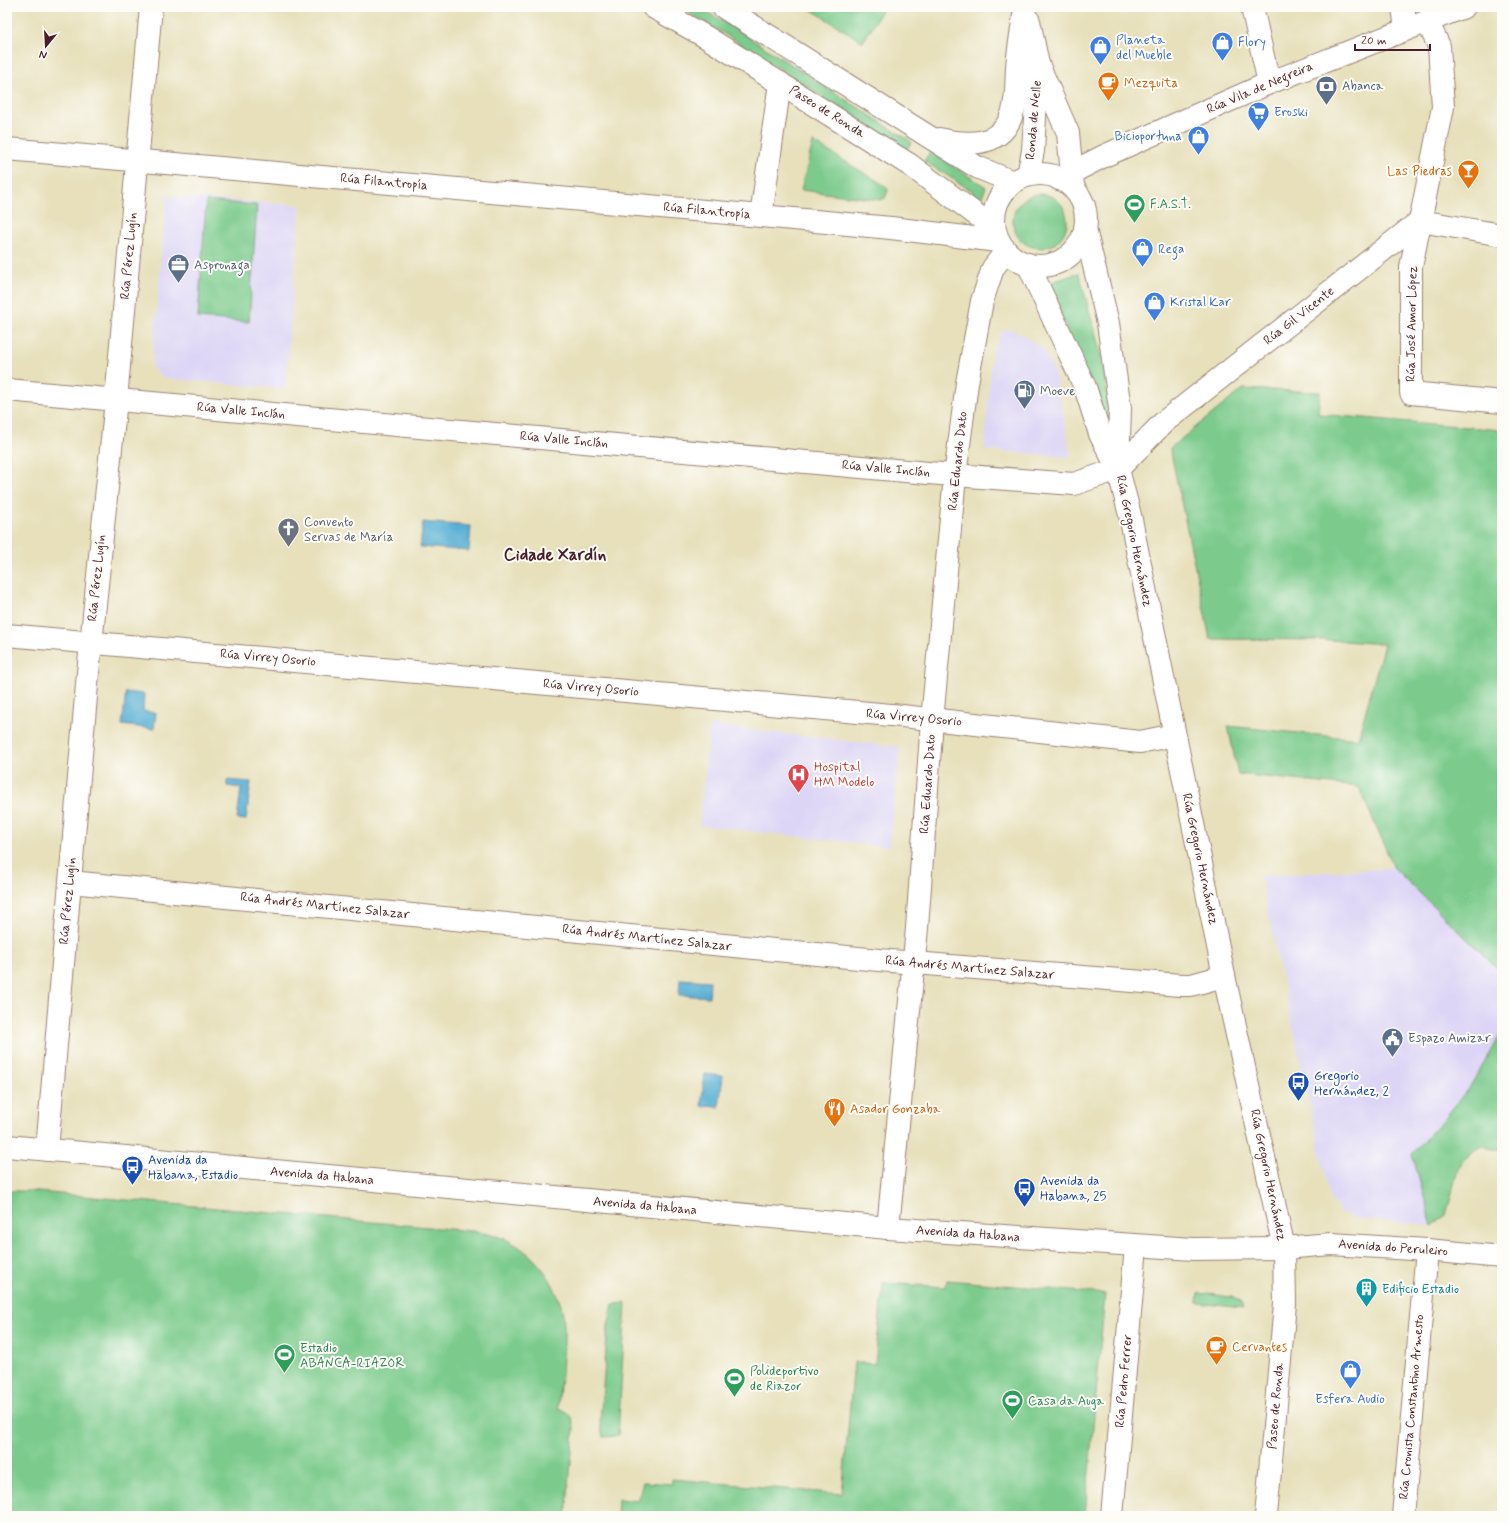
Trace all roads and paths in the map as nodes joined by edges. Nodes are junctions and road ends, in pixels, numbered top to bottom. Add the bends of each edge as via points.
1 (151, 7) edge
2 (653, 7) edge
3 (723, 7) edge
4 (1025, 7) edge
5 (1252, 7) edge
6 (1403, 7) edge
7 (1464, 7) edge
8 (1427, 21) junction
9 (1406, 29) junction
10 (1038, 64) junction
11 (780, 82) junction
12 (1269, 83) junction
13 (1068, 133) junction
14 (928, 136) junction
15 (7, 149) edge
16 (1104, 156) junction
17 (137, 161) junction
18 (1020, 179) junction
19 (1068, 180) junction
20 (761, 216) junction
21 (1420, 221) junction
22 (1085, 229) junction
23 (1502, 235) edge
24 (999, 240) junction
25 (1028, 264) junction
26 (7, 390) edge
27 (116, 400) junction
28 (1502, 402) edge
29 (1118, 469) junction
30 (955, 476) junction
31 (7, 635) edge
32 (91, 642) junction
33 (932, 720) junction
34 (1174, 735) junction
35 (70, 882) junction
36 (913, 963) junction
37 (1224, 976) junction
38 (7, 1146) edge
39 (47, 1150) junction
40 (888, 1228) junction
41 (1136, 1246) junction
42 (1284, 1248) junction
43 (1427, 1250) junction
44 (1502, 1257) edge
45 (1112, 1516) edge
46 (1266, 1516) edge
47 (1402, 1516) edge

1 - 17 street, Rúa Pérez Lugín
2 - 11 street, Paseo de Ronda
3 - 14 street
4 - 10 street, Ronda de Nelle
4 - 14 street via 1013,112 1006,126 997,136 974,144
5 - 12 street
6 - 9 street
7 - 8 street, Rúa Vila de Negreira
8 - 9 street, Rúa Vila de Negreira
8 - 21 street, Rúa José Amor López via 1438,46 1443,107
9 - 12 street, Rúa Vila de Negreira
10 - 13 street, Ronda de Nelle
10 - 18 street, Ronda de Nelle via 1033,151
11 - 20 street, Rúa Filantropía
11 - 24 street, Paseo de Ronda via 910,165
12 - 16 street, Rúa Vila de Negreira
13 - 16 street via 1089,150
13 - 19 street, Ronda de Nelle
14 - 18 street via 977,167
15 - 17 street, Rúa Filantropía
16 - 19 street, Rúa Vila de Negreira
17 - 20 street, Rúa Filantropía
17 - 27 street, Rúa Pérez Lugín
18 - 19 street via 1039,174
18 - 24 street via 1004,191 997,202 994,215
19 - 22 street via 1082,201 1086,215
20 - 24 street, Rúa Filantropía
21 - 23 street
21 - 28 street, Rúa José Amor López via 1411,267 1411,393
21 - 29 street, Rúa Gil Vicente via 1164,422
22 - 25 street via 1079,244 1071,254 1058,262 1044,266
22 - 29 street, Rúa Gregorio Hernández via 1108,323 1120,409
24 - 25 street via 1016,260
24 - 30 street, Rúa Eduardo Dato via 982,301 967,383
25 - 29 street, Rúa Gregorio Hernández via 1085,387 1100,434
26 - 27 street, Rúa Valle Inclán
27 - 30 street, Rúa Valle Inclán
27 - 32 street, Rúa Pérez Lugín
29 - 30 street, Rúa Valle Inclán via 1074,484
29 - 34 street, Rúa Gregorio Hernández via 1130,515
30 - 33 street, Rúa Eduardo Dato
31 - 32 street, Rúa Virrey Osorio
32 - 33 street, Rúa Virrey Osorio
32 - 35 street, Rúa Pérez Lugín
33 - 34 street, Rúa Virrey Osorio via 1140,742
33 - 36 street, Rúa Eduardo Dato
34 - 37 street, Rúa Gregorio Hernández
35 - 36 street, Rúa Andrés Martínez Salazar
35 - 39 street, Rúa Pérez Lugín
36 - 37 street, Rúa Andrés Martínez Salazar via 1180,985 1191,985
36 - 40 street, Rúa Eduardo Dato
37 - 42 street, Rúa Gregorio Hernández
38 - 39 street, Avenida da Habana
39 - 40 street, Avenida da Habana
40 - 41 street, Avenida da Habana
41 - 42 street, Avenida da Habana via 1201,1249
41 - 45 street, Rúa Pedro Ferrer
42 - 43 street, Avenida do Peruleiro via 1331,1244
42 - 46 street, Paseo de Ronda via 1285,1304
43 - 44 street, Avenida do Peruleiro
43 - 47 street, Rúa Cronista Constantino Armesto

